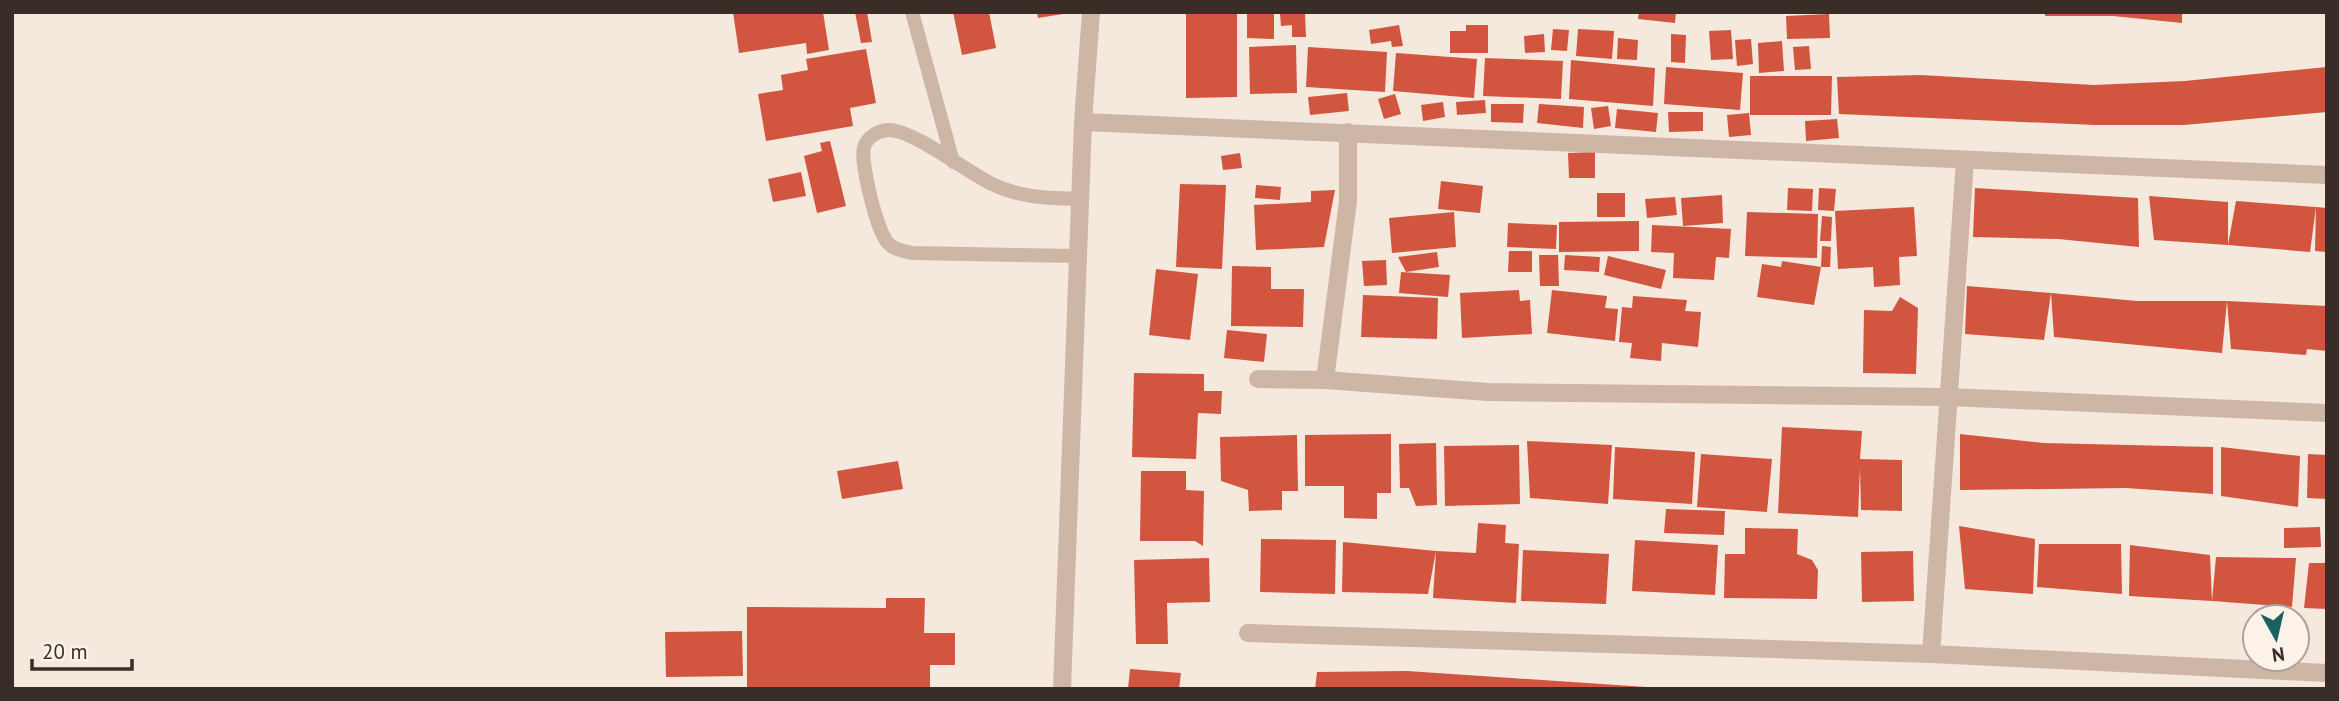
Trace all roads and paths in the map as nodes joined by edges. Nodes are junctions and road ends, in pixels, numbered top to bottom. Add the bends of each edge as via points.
1 (912, 12) edge
2 (1091, 12) edge
3 (1083, 122) junction
4 (1348, 132) junction
5 (1965, 160) junction
6 (953, 162) junction
7 (2327, 175) edge
8 (1080, 199) junction
9 (1078, 256) junction
10 (1258, 379) dead end
11 (1325, 380) junction
12 (1948, 397) junction
13 (2327, 413) edge
14 (1248, 633) dead end
15 (1931, 654) junction
16 (2327, 673) edge
17 (1062, 689) edge

1 - 6 lane
2 - 3 street
3 - 4 street
3 - 8 street
4 - 5 street
4 - 11 street via 1348,201
5 - 7 street
5 - 12 street
6 - 8 lane via 1015,194
6 - 9 lane via 906,134 888,130 865,143 863,156 881,233 888,244 912,253
8 - 9 street
9 - 17 street
10 - 11 street
11 - 12 street via 1488,392
12 - 13 street
12 - 15 street
14 - 15 street
15 - 16 street

